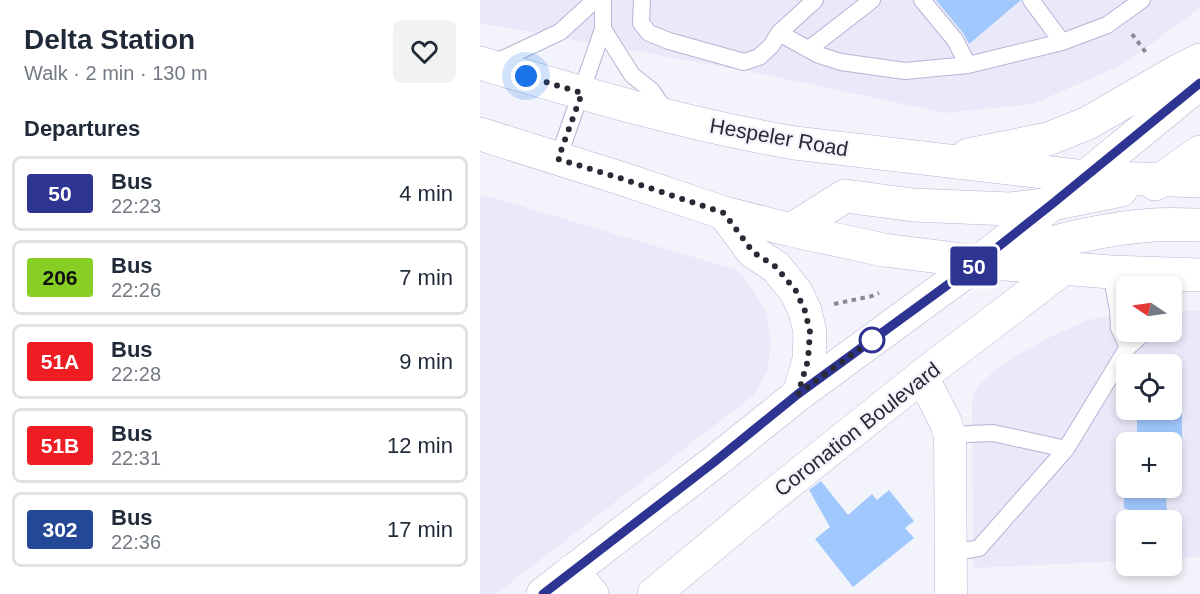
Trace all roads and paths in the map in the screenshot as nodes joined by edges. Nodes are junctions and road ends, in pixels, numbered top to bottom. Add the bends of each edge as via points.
1 (595, 0) edge
2 (603, 0) edge
3 (642, 0) edge
4 (872, 0) edge
5 (922, 0) edge
6 (1031, 0) edge
7 (1142, 0) edge
8 (812, 1) edge
9 (603, 29) junction
10 (779, 33) junction
11 (1062, 42) junction
12 (809, 49) junction
13 (1200, 60) edge
14 (484, 64) edge
15 (968, 65) junction
16 (1200, 83) edge
17 (582, 93) junction
18 (670, 117) junction
19 (480, 134) edge
20 (1200, 152) edge
21 (558, 159) junction
22 (939, 160) junction
23 (1085, 177) junction
24 (1160, 180) junction
25 (1200, 182) edge
26 (1052, 204) junction
27 (724, 213) junction
28 (1200, 225) edge
29 (790, 230) junction
30 (1108, 230) junction
31 (979, 262) junction
32 (1064, 268) junction
33 (1111, 272) junction
34 (1200, 275) edge
35 (1134, 276) edge
36 (1182, 277) edge
37 (882, 292) dead end
38 (830, 305) dead end
39 (1134, 342) edge
40 (1128, 347) junction
41 (922, 376) junction
42 (798, 394) junction
43 (950, 436) junction
44 (1066, 449) junction
45 (952, 553) junction
46 (582, 583) edge
47 (543, 594) edge
48 (654, 594) edge
49 (951, 594) edge

1 - 14 lane via 560,32
2 - 9 lane
3 - 10 lane via 641,22 649,33 744,62 759,57
4 - 12 lane
5 - 15 lane via 955,40
6 - 11 lane
7 - 11 lane via 1107,25
8 - 10 lane
9 - 17 lane
9 - 18 lane via 632,75 651,90
10 - 12 lane
11 - 15 lane
12 - 15 lane via 841,62 905,71
13 - 22 main road via 1088,123 1048,139
14 - 17 main road, Hespeler Road
16 - 23 main road
17 - 18 main road, Hespeler Road
17 - 21 lane
18 - 22 main road, Hespeler Road via 772,139
19 - 21 main road
20 - 24 main road
21 - 27 main road
22 - 23 main road, Hespeler Road
23 - 24 main road, Hespeler Road
23 - 26 main road
24 - 25 main road, Hespeler Road
24 - 26 main road
24 - 30 main road, Coronation Boulevard
26 - 29 main road via 968,208 845,196
26 - 31 main road
27 - 29 main road
27 - 42 main road via 753,252 776,267 796,291 805,311 810,332 808,360
28 - 30 main road
29 - 31 main road via 898,252
30 - 31 main road
30 - 32 main road, Coronation Boulevard
31 - 32 main road
31 - 42 main road
32 - 33 main road
32 - 41 main road, Coronation Boulevard
33 - 35 main road
33 - 40 lane via 1119,328
34 - 36 main road
37 - 38 path
39 - 40 lane
40 - 44 lane
41 - 43 street
41 - 48 main road, Coronation Boulevard
42 - 46 main road via 713,463
43 - 44 lane via 993,433
43 - 45 street
44 - 45 lane via 980,548
45 - 49 street
46 - 47 main road

